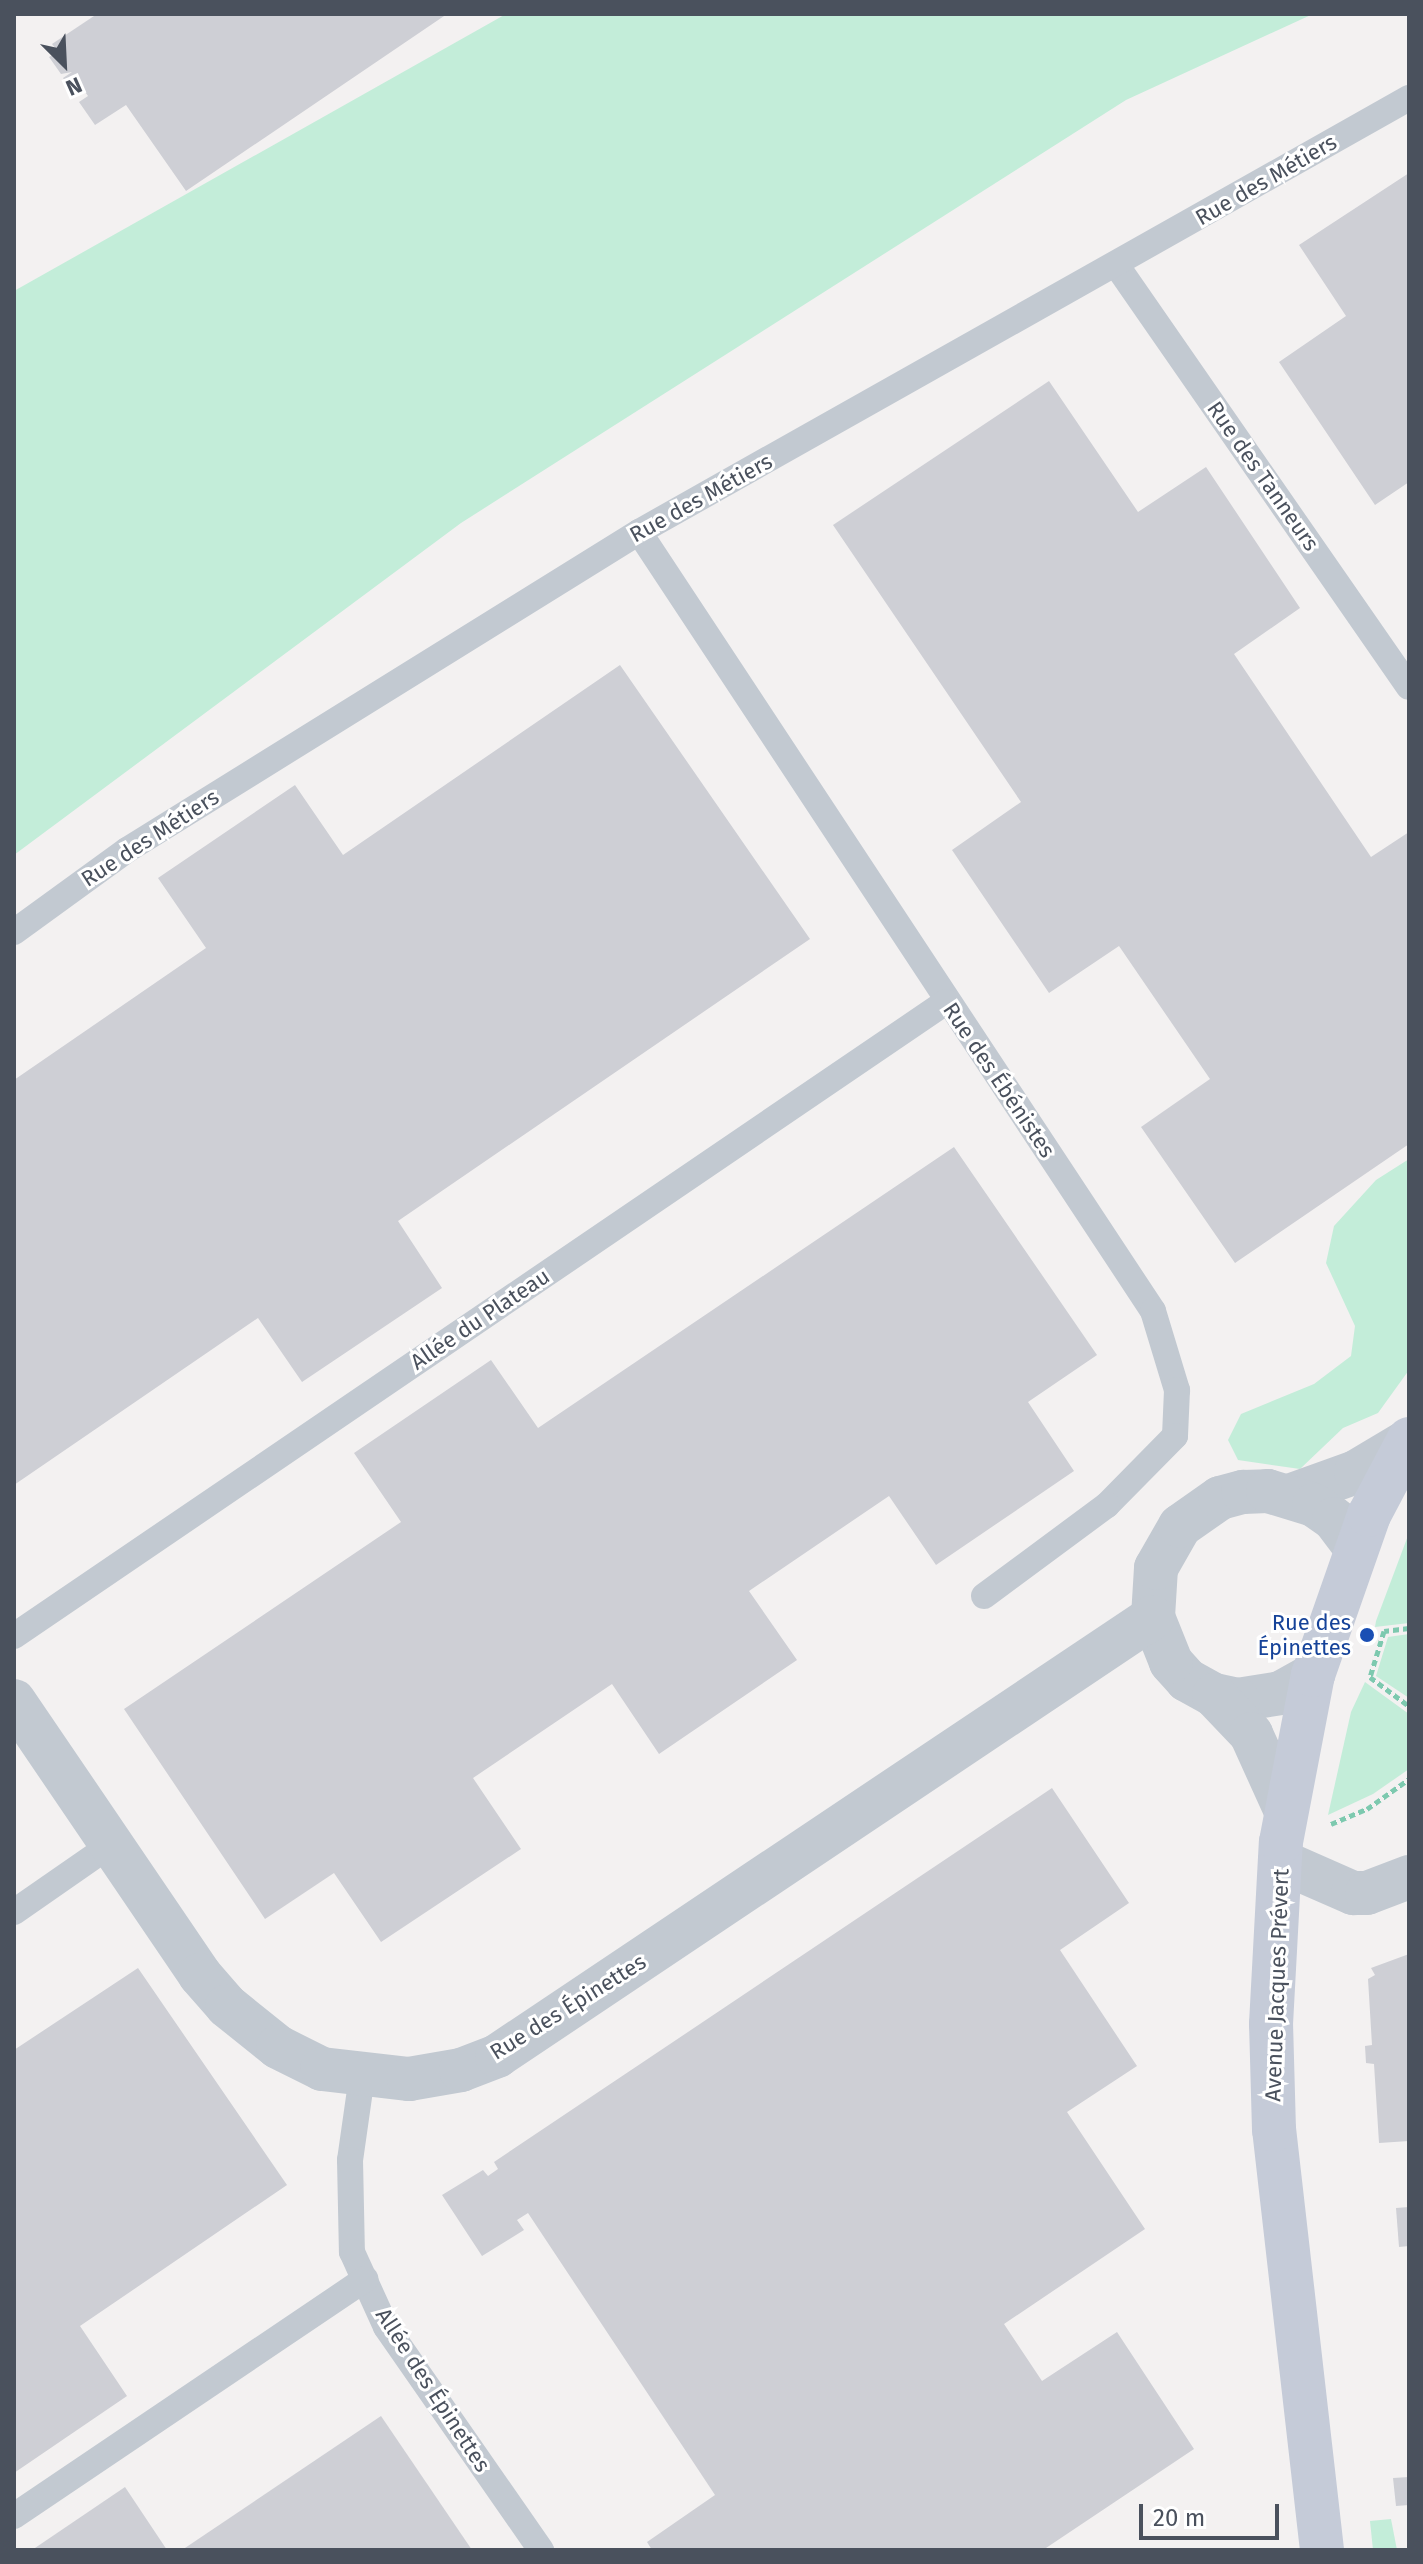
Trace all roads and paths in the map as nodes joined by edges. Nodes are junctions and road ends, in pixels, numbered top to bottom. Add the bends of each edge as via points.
1 (1409, 98) edge
2 (1117, 266) junction
3 (639, 532) junction
4 (1409, 687) edge
5 (14, 932) edge
6 (946, 1002) junction
7 (1409, 1440) edge
8 (1292, 1495) junction
9 (1356, 1548) junction
10 (984, 1596) dead end
11 (1153, 1617) junction
12 (1409, 1628) edge
13 (14, 1636) edge
14 (1313, 1675) junction
15 (1214, 1695) junction
16 (14, 1701) edge
17 (1409, 1706) edge
18 (1409, 1779) edge
19 (1333, 1823) junction
20 (1282, 1838) junction
21 (112, 1844) junction
22 (1409, 1877) edge
23 (1329, 1883) junction
24 (14, 1912) edge
25 (362, 2076) junction
26 (365, 2279) junction
27 (14, 2516) edge
28 (541, 2550) edge
29 (1322, 2550) edge

1 - 2 lane, Rue des Métiers
2 - 3 lane, Rue des Métiers
2 - 4 lane, Rue des Tanneurs
3 - 5 lane, Rue des Métiers via 127,850
3 - 6 lane, Rue des Ébénistes
6 - 10 lane, Rue des Ébénistes via 1153,1311 1177,1390 1175,1436 1144,1470 1107,1505
6 - 13 lane, Allée du Plateau
7 - 8 street via 1356,1472
7 - 9 main road, Avenue Jacques Prévert
8 - 9 street via 1334,1519
8 - 11 street via 1268,1491 1220,1498 1180,1526 1156,1568
9 - 14 main road, Avenue Jacques Prévert
11 - 15 street via 1171,1662 1187,1680
11 - 25 street, Rue des Épinettes via 497,2056 461,2070 409,2079
12 - 17 path via 1384,1631 1370,1677
14 - 15 street via 1272,1695 1238,1700
14 - 20 main road, Avenue Jacques Prévert
15 - 20 street via 1251,1734
16 - 21 street, Rue des Épinettes
18 - 19 path via 1367,1809
19 - 20 path
19 - 23 path
20 - 23 street
20 - 29 main road, Avenue Jacques Prévert via 1271,2024 1274,2130
21 - 24 lane
21 - 25 street, Rue des Épinettes via 200,1975 227,2006 278,2047 322,2069
22 - 23 street via 1367,1893
25 - 26 lane, Allée des Épinettes via 350,2160 352,2252
26 - 27 lane
26 - 28 lane, Allée des Épinettes via 386,2327

